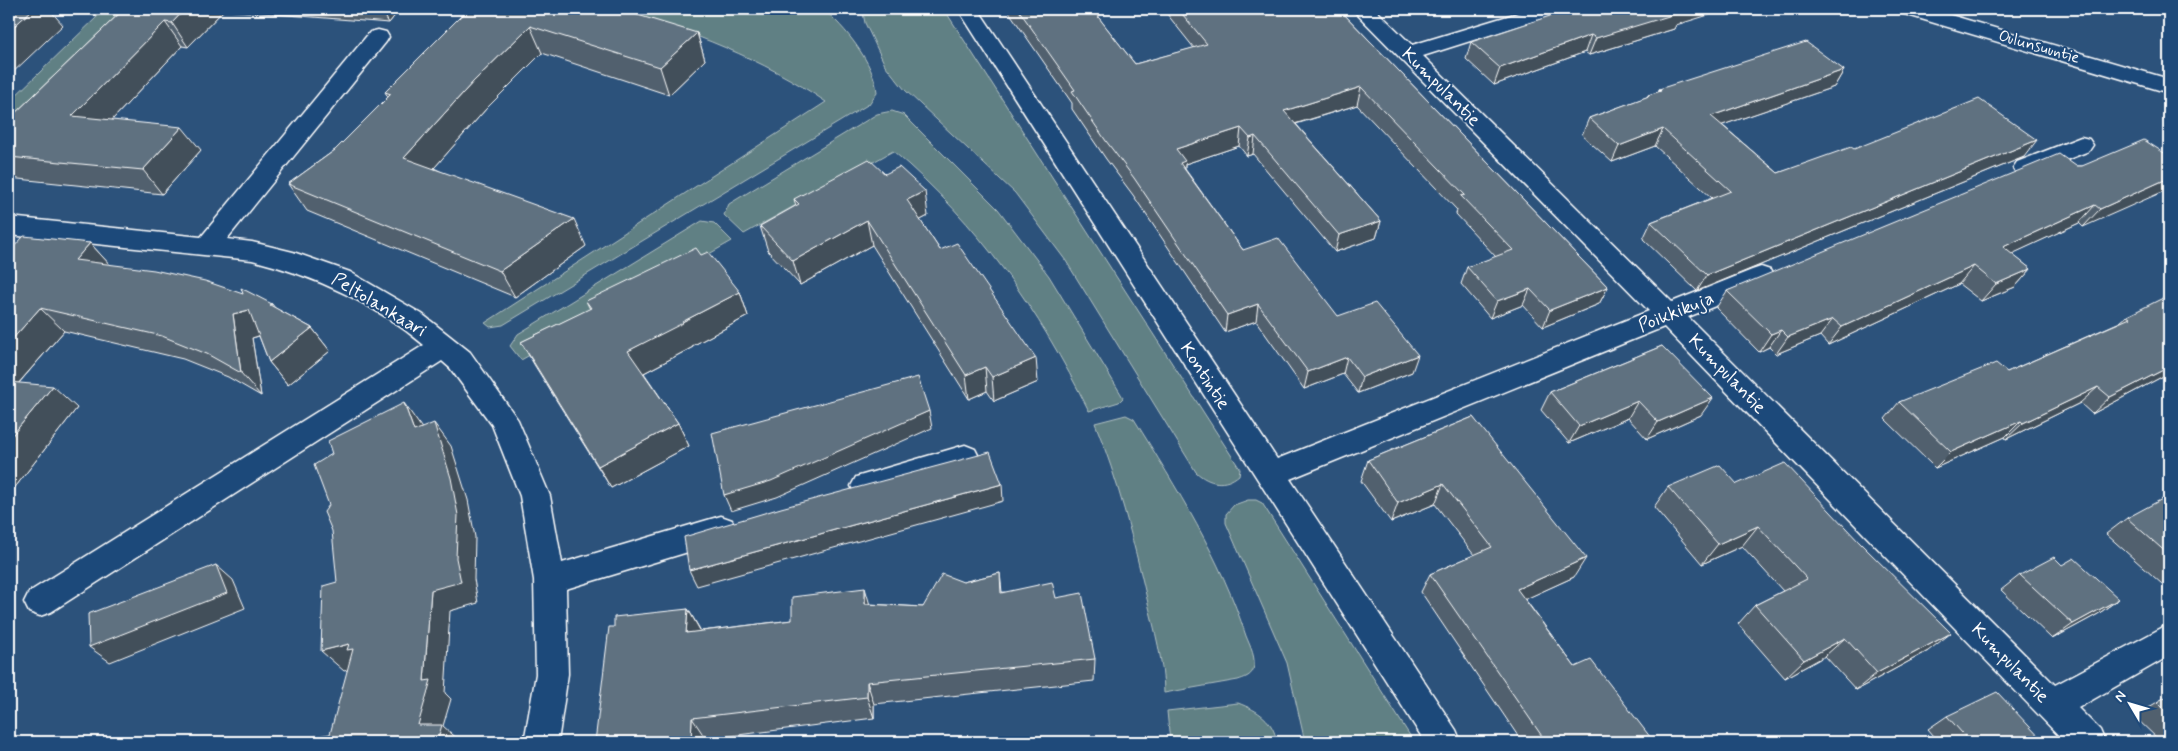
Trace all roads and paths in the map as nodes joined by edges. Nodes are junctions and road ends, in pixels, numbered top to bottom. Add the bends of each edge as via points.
1 (968, 9) edge
2 (1363, 9) edge
3 (1552, 9) edge
4 (1908, 9) edge
5 (378, 37) dead end
6 (1407, 54) junction
7 (2169, 86) edge
8 (2081, 145) dead end
9 (2008, 175) edge
10 (9, 226) edge
11 (208, 246) junction
12 (1779, 270) edge
13 (1669, 315) junction
14 (444, 346) junction
15 (965, 457) edge
16 (1269, 475) junction
17 (844, 493) edge
18 (750, 520) edge
19 (550, 580) junction
20 (40, 602) dead end
21 (2169, 639) edge
22 (2051, 705) junction
23 (541, 742) edge
24 (1444, 742) edge
25 (2088, 742) edge

1 - 16 street, Kontintie
2 - 6 street, Kumpulantie
3 - 6 street
4 - 7 street, Oulunsuuntie
5 - 11 street
6 - 13 street, Kumpulantie
8 - 9 street
10 - 11 street, Peltolankaari
11 - 14 street, Peltolankaari via 293,260 341,279 414,321
12 - 13 street, Poikkikuja
13 - 16 street, Poikkikuja
13 - 22 street, Kumpulantie
14 - 19 street, Peltolankaari via 460,360 504,420 535,496
14 - 20 street
15 - 17 street
16 - 24 street, Kontintie
18 - 19 street
19 - 23 street, Peltolankaari via 552,674
21 - 22 street
22 - 25 street, Kumpulantie

